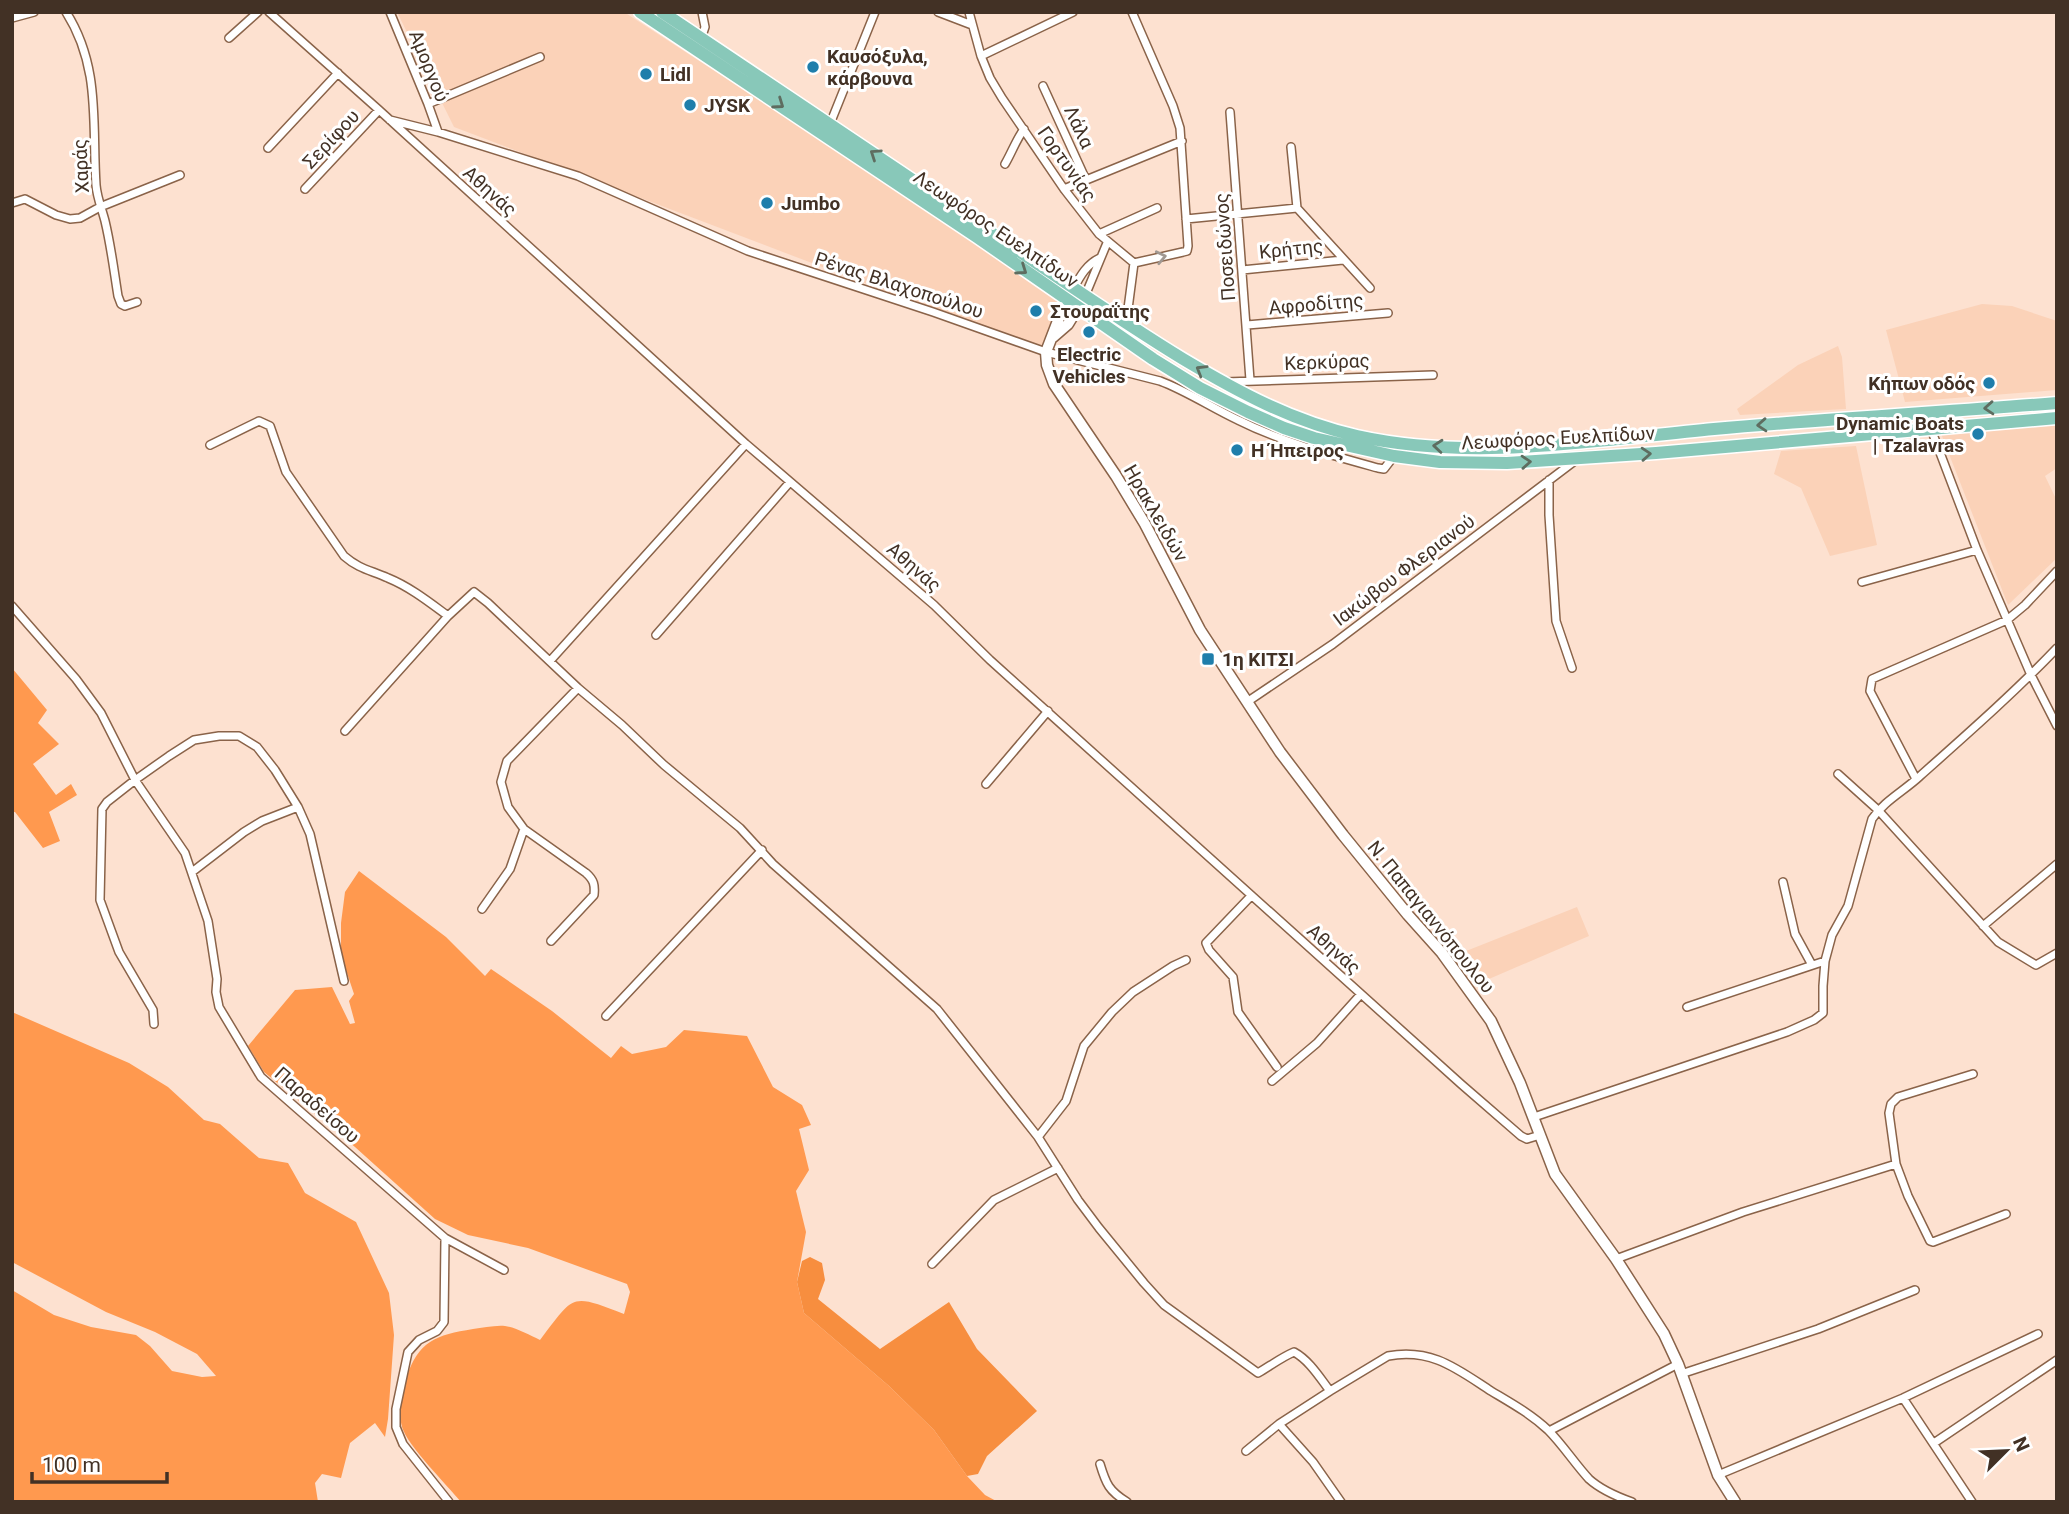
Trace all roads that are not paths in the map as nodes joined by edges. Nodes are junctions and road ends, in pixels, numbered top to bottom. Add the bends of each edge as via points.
1 (34, 12) edge
2 (66, 12) edge
3 (258, 12) edge
4 (269, 12) edge
5 (390, 12) edge
6 (640, 12) edge
7 (662, 12) edge
8 (702, 12) edge
9 (875, 12) edge
10 (938, 12) edge
11 (970, 12) edge
12 (1073, 12) edge
13 (1132, 12) edge
14 (12, 18) edge
15 (972, 25) junction
16 (229, 38) dead end
17 (701, 39) junction
18 (981, 56) junction
19 (540, 57) dead end
20 (338, 73) junction
21 (1042, 86) dead end
22 (429, 104) junction
23 (379, 110) junction
24 (1230, 112) dead end
25 (389, 120) junction
26 (830, 124) junction
27 (1024, 129) junction
28 (438, 132) junction
29 (1182, 141) junction
30 (1291, 147) dead end
31 (268, 148) dead end
32 (1005, 164) dead end
33 (180, 175) dead end
34 (1086, 180) junction
35 (305, 189) dead end
36 (1064, 189) junction
37 (12, 203) edge
38 (100, 207) junction
39 (1157, 208) dead end
40 (1297, 208) junction
41 (1238, 213) junction
42 (1186, 219) junction
43 (1099, 234) junction
44 (1107, 243) junction
45 (1100, 258) junction
46 (1343, 260) junction
47 (1134, 263) junction
48 (1242, 270) junction
49 (1370, 288) dead end
50 (1076, 298) junction
51 (137, 302) dead end
52 (1388, 313) dead end
53 (1126, 324) junction
54 (1247, 325) junction
55 (1046, 352) junction
56 (1433, 375) dead end
57 (1251, 380) junction
58 (1221, 382) junction
59 (2057, 403) edge
60 (2057, 418) edge
61 (1931, 429) junction
62 (746, 444) junction
63 (210, 445) dead end
64 (1394, 456) junction
65 (1578, 458) junction
66 (1549, 480) junction
67 (790, 481) junction
68 (1977, 550) junction
69 (2057, 571) edge
70 (1861, 582) dead end
71 (12, 606) edge
72 (448, 616) junction
73 (2007, 620) junction
74 (656, 635) dead end
75 (2057, 648) edge
76 (550, 661) junction
77 (1572, 668) dead end
78 (2031, 675) junction
79 (578, 688) junction
80 (1247, 702) junction
81 (1048, 711) junction
82 (2056, 724) edge
83 (345, 731) dead end
84 (1838, 774) dead end
85 (1916, 779) junction
86 (135, 780) junction
87 (986, 784) dead end
88 (298, 807) junction
89 (1878, 810) junction
90 (524, 829) junction
91 (762, 850) junction
92 (2057, 864) edge
93 (192, 872) junction
94 (1783, 882) dead end
95 (1251, 896) junction
96 (482, 909) dead end
97 (1983, 926) junction
98 (551, 941) dead end
99 (2057, 953) edge
100 (1186, 960) dead end
101 (1825, 961) junction
102 (1812, 965) junction
103 (344, 981) dead end
104 (1361, 994) junction
105 (1686, 1007) dead end
106 (606, 1016) dead end
107 (154, 1024) dead end
108 (1277, 1067) dead end
109 (1973, 1074) dead end
110 (1272, 1080) dead end
111 (1534, 1117) junction
112 (1540, 1135) junction
113 (1038, 1137) junction
114 (1896, 1164) junction
115 (1058, 1168) junction
116 (2006, 1214) dead end
117 (445, 1238) junction
118 (1616, 1259) junction
119 (932, 1264) dead end
120 (504, 1270) dead end
121 (1915, 1290) dead end
122 (2038, 1334) dead end
123 (2057, 1360) edge
124 (1680, 1369) junction
125 (1330, 1391) junction
126 (1903, 1398) junction
127 (1279, 1424) junction
128 (1549, 1431) junction
129 (1934, 1443) junction
130 (1246, 1451) dead end
131 (1100, 1464) dead end
132 (1718, 1475) junction
133 (449, 1502) edge
134 (1127, 1502) edge
135 (1341, 1502) edge
136 (1632, 1502) edge
137 (1735, 1502) edge
138 (1972, 1502) edge

1 - 14 street
2 - 38 street, Χαράς via 90,69
3 - 16 street
4 - 20 street, Αθηνάς
5 - 22 street, Αμοργού
6 -> 50 main road, Λεωφόρος Ευελπίδων
7 - 17 main road, Λεωφόρος Ευελπίδων
8 - 17 street via 705,27
9 - 26 street
10 - 15 street
11 - 15 street, Γορτυνίας
12 - 18 street
13 - 29 street
15 - 18 street, Γορτυνίας
17 - 26 main road, Λεωφόρος Ευελπίδων
18 - 27 street, Γορτυνίας
19 - 22 street
20 - 23 street, Αθηνάς
20 - 31 street
21 - 34 street, Λάλα
22 - 28 street, Αμοργού
23 - 25 street, Αθηνάς
23 - 35 street, Σερίφου
24 - 41 street, Ποσειδώνος
25 - 28 street, Ρένας Βλαχοπούλου
25 - 62 street, Αθηνάς
50 -> 26 main road, Λεωφόρος Ευελπίδων
27 - 32 street
27 - 36 street, Γορτυνίας
28 - 55 street, Ρένας Βλαχοπούλου via 578,176 748,251
29 - 34 street
29 - 42 street
30 - 40 street
33 - 38 street
34 - 36 street
36 - 43 street, Γορτυνίας
37 - 38 street via 25,199 69,219
38 - 51 street, Χαράς via 121,304
39 - 43 street
40 - 41 street
40 - 46 street
41 - 42 street
41 - 48 street, Ποσειδώνος
47 -> 42 street via 1187,251
43 - 44 street, Γορτυνίας
44 - 45 street
44 - 47 street, Γορτυνίας
45 - 50 street
45 - 50 street via 1079,277
46 - 48 street, Κρήτης
46 - 49 street
47 - 53 street
48 - 54 street, Ποσειδώνος
50 - 53 main road, Λεωφόρος Ευελπίδων
50 - 55 street via 1068,324 1051,339
50 - 64 main road, Λεωφόρος Ευελπίδων via 1177,373 1248,412 1314,438
52 - 54 street, Αφροδίτης
58 -> 53 main road, Λεωφόρος Ευελπίδων
54 - 57 street, Ποσειδώνος
55 - 64 street, Ρένας Βλαχοπούλου via 1178,387 1240,421 1327,454 1384,469
55 - 80 street, Ηρακλειδών via 1054,384 1116,476 1200,630
56 - 57 street, Κερκύρας
57 - 58 street, Κερκύρας
59 -> 58 main road, Λεωφόρος Ευελπίδων via 1469,449 1360,437 1318,426
60 - 61 main road, Λεωφόρος Ευελπίδων
65 -> 61 main road, Λεωφόρος Ευελπίδων
61 - 68 street
62 - 67 street, Αθηνάς
62 - 76 street
63 - 72 street via 260,421 270,426 286,472 344,556 424,597
64 -> 65 main road, Λεωφόρος Ευελπίδων via 1495,463
65 - 66 street, Ιακώβου Φλεριανού
66 - 77 street via 1556,621
66 - 80 street, Ιακώβου Φλεριανού via 1333,644
67 - 74 street
67 - 81 street, Αθηνάς
68 - 70 street
68 - 73 street
69 - 73 street
71 - 86 street, Παραδείσου via 101,713
72 - 76 street via 474,592
72 - 83 street
73 - 78 street
73 - 85 street via 1872,679 1870,691
75 - 78 street
76 - 79 street
78 - 82 street
78 - 85 street
79 - 90 street via 507,761 501,782 508,807
79 - 91 street
80 - 111 street, Ν. Παπαγιαννόπουλου via 1343,835 1485,1012
81 - 87 street
81 - 95 street, Αθηνάς
84 - 89 street
85 - 89 street
86 - 88 street via 194,740 239,736 257,747
86 - 93 street, Παραδείσου via 185,853
86 - 107 street via 102,809 100,900 119,952 153,1010
88 - 93 street via 243,832
88 - 103 street via 317,859
89 - 97 street
89 - 101 street via 1849,906 1832,935
90 - 96 street via 509,869
90 - 98 street via 586,873 595,886 594,895
91 - 106 street
91 - 113 street via 937,1009
92 - 97 street
93 - 117 street, Παραδείσου via 208,921 219,1007 261,1077
94 - 102 street via 1796,934
95 - 104 street, Αθηνάς
95 - 108 street via 1206,943 1233,977 1238,1012
97 - 99 street via 1998,942 2036,965
100 - 113 street via 1132,992 1084,1046 1066,1101
101 - 102 street
101 - 111 street via 1823,1013 1814,1020
102 - 105 street
104 - 110 street via 1317,1043
104 - 112 street, Αθηνάς via 1521,1136
109 - 114 street via 1898,1097 1891,1104
111 - 112 street, Ν. Παπαγιαννόπουλου
112 - 118 street, Ν. Παπαγιαννόπουλου via 1555,1174
113 - 115 street
114 - 116 street via 1930,1241
114 - 118 street via 1743,1212
115 - 119 street via 994,1200
115 - 125 street via 1077,1200 1164,1306 1258,1373 1294,1352
117 - 120 street, Παραδείσου
117 - 133 street via 444,1322 408,1352 396,1427 403,1444
118 - 124 street, Ν. Παπαγιαννόπουλου via 1664,1334
121 - 124 street via 1818,1329
122 - 126 street
123 - 129 street
124 - 128 street
124 - 132 street, Ν. Παπαγιαννόπουλου
125 - 127 street
125 - 128 street via 1388,1356 1417,1354 1463,1371
126 - 129 street
126 - 132 street
127 - 130 street
127 - 135 street
128 - 136 street via 1591,1481
129 - 138 street
131 - 134 street via 1113,1493
132 - 137 street, Ν. Παπαγιαννόπουλου

